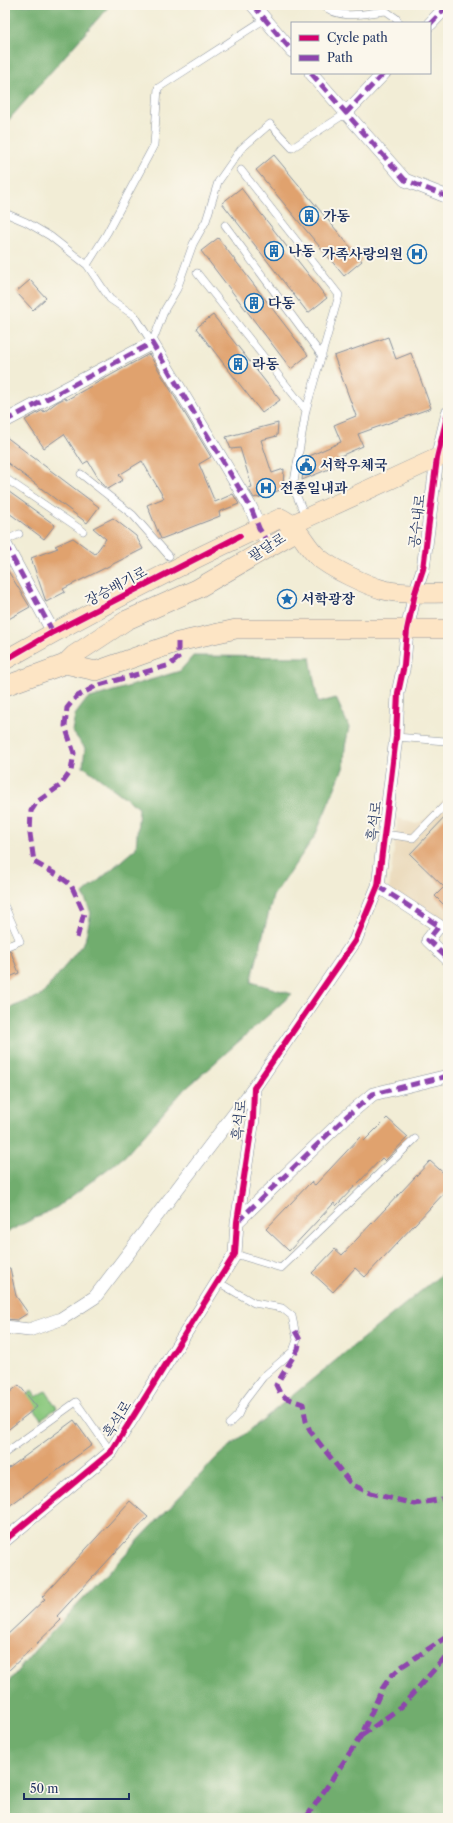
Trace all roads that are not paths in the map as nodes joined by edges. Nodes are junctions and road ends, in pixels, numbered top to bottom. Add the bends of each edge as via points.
1 (253, 5) edge
2 (323, 5) edge
3 (448, 5) edge
4 (386, 8) edge
5 (265, 19) junction
6 (398, 22) edge
7 (431, 23) edge
8 (291, 50) edge
9 (312, 74) edge
10 (383, 74) edge
11 (345, 114) junction
12 (241, 170) dead end
13 (448, 197) edge
14 (5, 212) edge
15 (225, 225) dead end
16 (87, 264) junction
17 (197, 273) dead end
18 (152, 343) junction
19 (322, 356) junction
20 (306, 410) junction
21 (448, 413) edge
22 (5, 421) edge
23 (442, 456) edge
24 (81, 474) dead end
25 (5, 478) edge
26 (300, 522) junction
27 (259, 528) junction
28 (83, 531) dead end
29 (19, 534) dead end
30 (6, 546) edge
31 (270, 547) junction
32 (169, 556) dead end
33 (415, 593) junction
34 (448, 593) edge
35 (448, 629) edge
36 (407, 630) junction
37 (53, 632) junction
38 (5, 660) edge
39 (65, 664) junction
40 (5, 686) edge
41 (396, 737) junction
42 (448, 738) edge
43 (448, 802) edge
44 (384, 834) junction
45 (378, 886) junction
46 (5, 907) edge
47 (5, 947) edge
48 (448, 959) edge
49 (442, 1077) edge
50 (254, 1088) junction
51 (415, 1139) dead end
52 (237, 1222) junction
53 (236, 1254) junction
54 (218, 1282) junction
55 (5, 1327) edge
56 (229, 1424) dead end
57 (111, 1452) junction
58 (5, 1454) edge
59 (5, 1540) edge

1 - 5 street
2 - 4 lane via 345,16
3 - 7 street
4 - 6 lane
5 - 8 street
5 - 16 lane via 158,88 154,145 107,233
9 - 11 street
10 - 11 street
11 - 13 street via 405,180
11 - 18 lane via 292,148 270,124 241,149 218,182 206,221 193,244 177,289 165,309
12 - 19 lane via 339,295
14 - 16 lane via 50,236
15 - 19 lane
16 - 18 lane via 110,298 135,316
17 - 20 lane
18 - 22 street
18 - 27 street via 251,508
19 - 20 lane
20 - 26 lane via 294,482
21 - 23 street, 공수내로
23 - 26 street
23 - 33 street, 공수내로 via 424,569
24 - 32 lane via 132,515
25 - 28 lane
26 - 27 street, 장승배기로 via 281,518
26 - 31 street, 팔달로 via 290,535
26 - 33 street via 318,557 348,576 384,590
27 - 31 street
27 - 37 street, 장승배기로
29 - 30 lane
30 - 37 street
31 - 39 street, 팔달로 via 196,589 127,620 74,655
33 - 34 street
33 - 36 street, 공수내로
35 - 36 street
36 - 39 street via 236,629 178,642 96,671
36 - 41 street, 흑석로 via 398,693
37 - 38 street, 장승배기로
39 - 40 street
41 - 42 lane via 445,741
41 - 44 street, 흑석로
43 - 44 lane via 413,838
44 - 45 street, 흑석로
45 - 48 street via 438,926 428,940
45 - 50 street, 흑석로 via 355,941
46 - 47 lane via 20,941
49 - 52 street via 372,1094
50 - 52 street, 흑석로 via 253,1119
50 - 55 street via 95,1297 61,1319 29,1330
51 - 53 lane via 281,1268
52 - 53 street, 흑석로
53 - 54 street, 흑석로
54 - 56 lane via 254,1303 282,1308 292,1316 297,1340 293,1351 263,1377 244,1402 238,1415
54 - 57 street, 흑석로
57 - 58 lane via 76,1402
57 - 59 street, 흑석로

